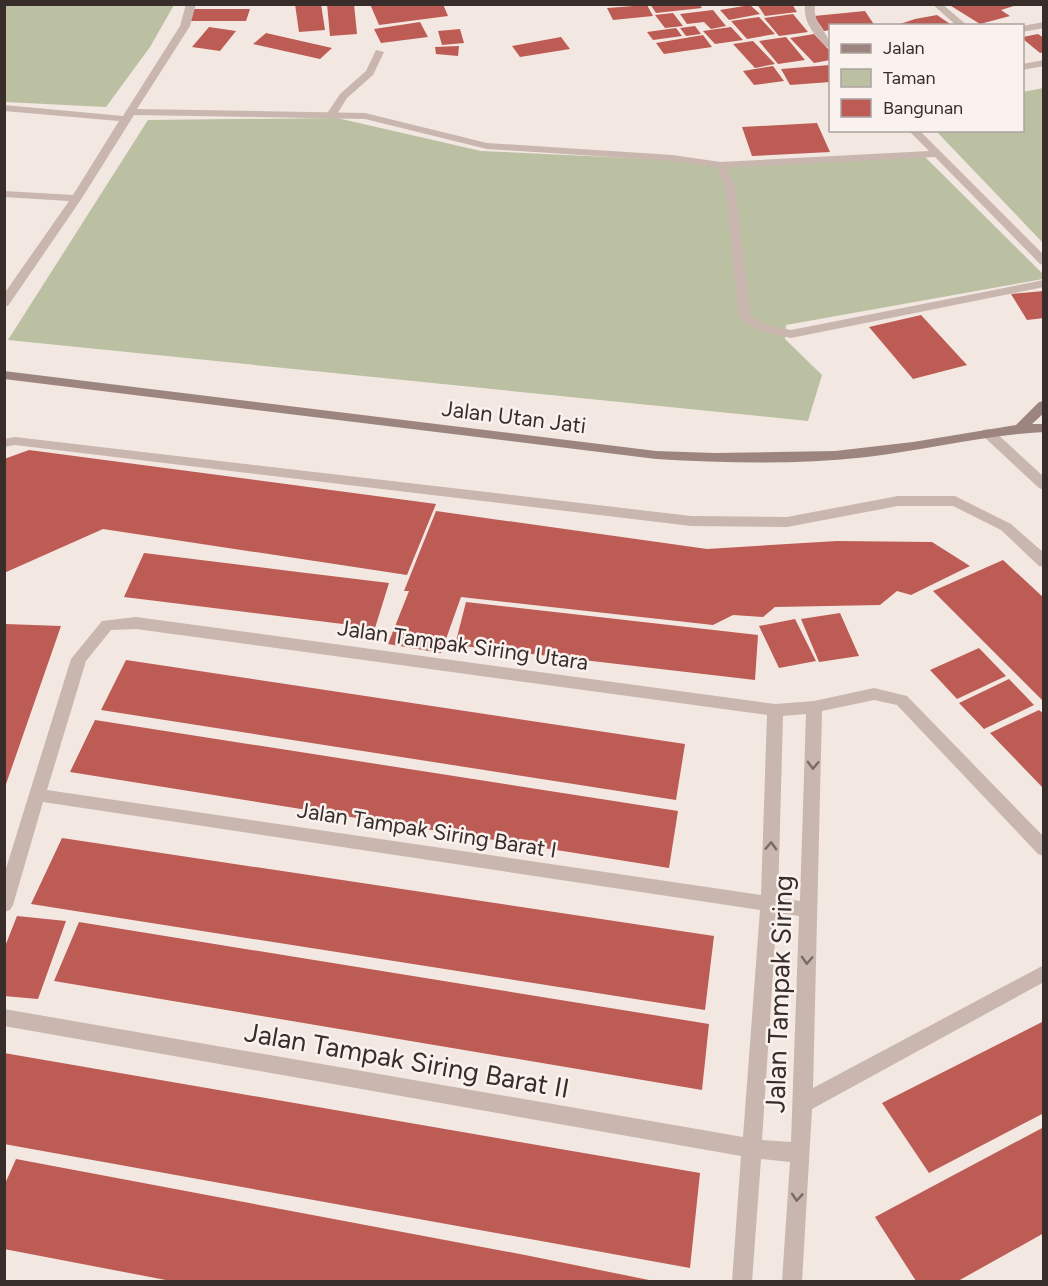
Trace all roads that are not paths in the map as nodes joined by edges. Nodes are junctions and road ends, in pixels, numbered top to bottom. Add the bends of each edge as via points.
1 (191, 4) edge
2 (810, 4) edge
3 (936, 4) edge
4 (961, 24) edge
5 (1044, 25) edge
6 (1024, 29) edge
7 (829, 43) edge
8 (379, 52) dead end
9 (1044, 63) edge
10 (1024, 70) edge
11 (4, 108) edge
12 (331, 115) junction
13 (128, 116) junction
14 (915, 132) edge
15 (939, 154) junction
16 (722, 165) junction
17 (4, 194) edge
18 (76, 198) junction
19 (1044, 262) edge
20 (1044, 283) edge
21 (4, 303) edge
22 (4, 375) edge
23 (1044, 405) edge
24 (1044, 428) edge
25 (1020, 429) junction
26 (988, 433) junction
27 (4, 443) edge
28 (1044, 485) edge
29 (1044, 562) edge
30 (814, 707) junction
31 (775, 710) junction
32 (39, 795) junction
33 (1044, 849) edge
34 (4, 905) edge
35 (769, 905) junction
36 (808, 910) junction
37 (1044, 973) edge
38 (4, 1017) edge
39 (803, 1104) junction
40 (752, 1148) junction
41 (800, 1154) junction
42 (742, 1281) edge
43 (792, 1281) edge

1 - 13 street via 185,26
2 - 7 street via 808,11 815,30
3 - 4 street
5 - 6 street
8 - 12 street via 375,67 346,94
9 - 10 street
11 - 13 street
12 - 13 street
12 - 16 street via 365,116 487,146
13 - 18 street
14 - 15 street
15 - 16 street
15 - 19 street
16 - 20 street via 730,186 744,318 762,328 791,334
17 - 18 street
18 - 21 street
22 - 26 main road, Jalan Utan Jati via 656,455 725,459 800,457 892,449
23 - 25 main road
24 - 25 main road, Jalan Utan Jati
25 - 26 main road, Jalan Utan Jati
26 - 28 street
27 - 29 street via 15,441 691,521 788,522 898,501 956,501 1006,527
30 - 31 street, Jalan Tampak Siring Utara
30 - 33 street, Jalan Tampak Siring Utara via 874,694 902,700
30 -> 36 street, Jalan Tampak Siring
31 - 32 street, Jalan Tampak Siring Utara via 136,623 107,626 79,659
35 -> 31 street, Jalan Tampak Siring
32 - 34 street
32 - 35 street, Jalan Tampak Siring Barat I
35 - 36 street, Jalan Tampak Siring Barat I
35 - 40 street, Jalan Tampak Siring
36 -> 39 street, Jalan Tampak Siring
37 - 39 street
38 - 40 street, Jalan Tampak Siring Barat II
39 - 41 street, Jalan Tampak Siring
40 - 41 street, Jalan Tampak Siring Barat II
40 - 42 street, Jalan Tampak Siring
41 -> 43 street, Jalan Tampak Siring

